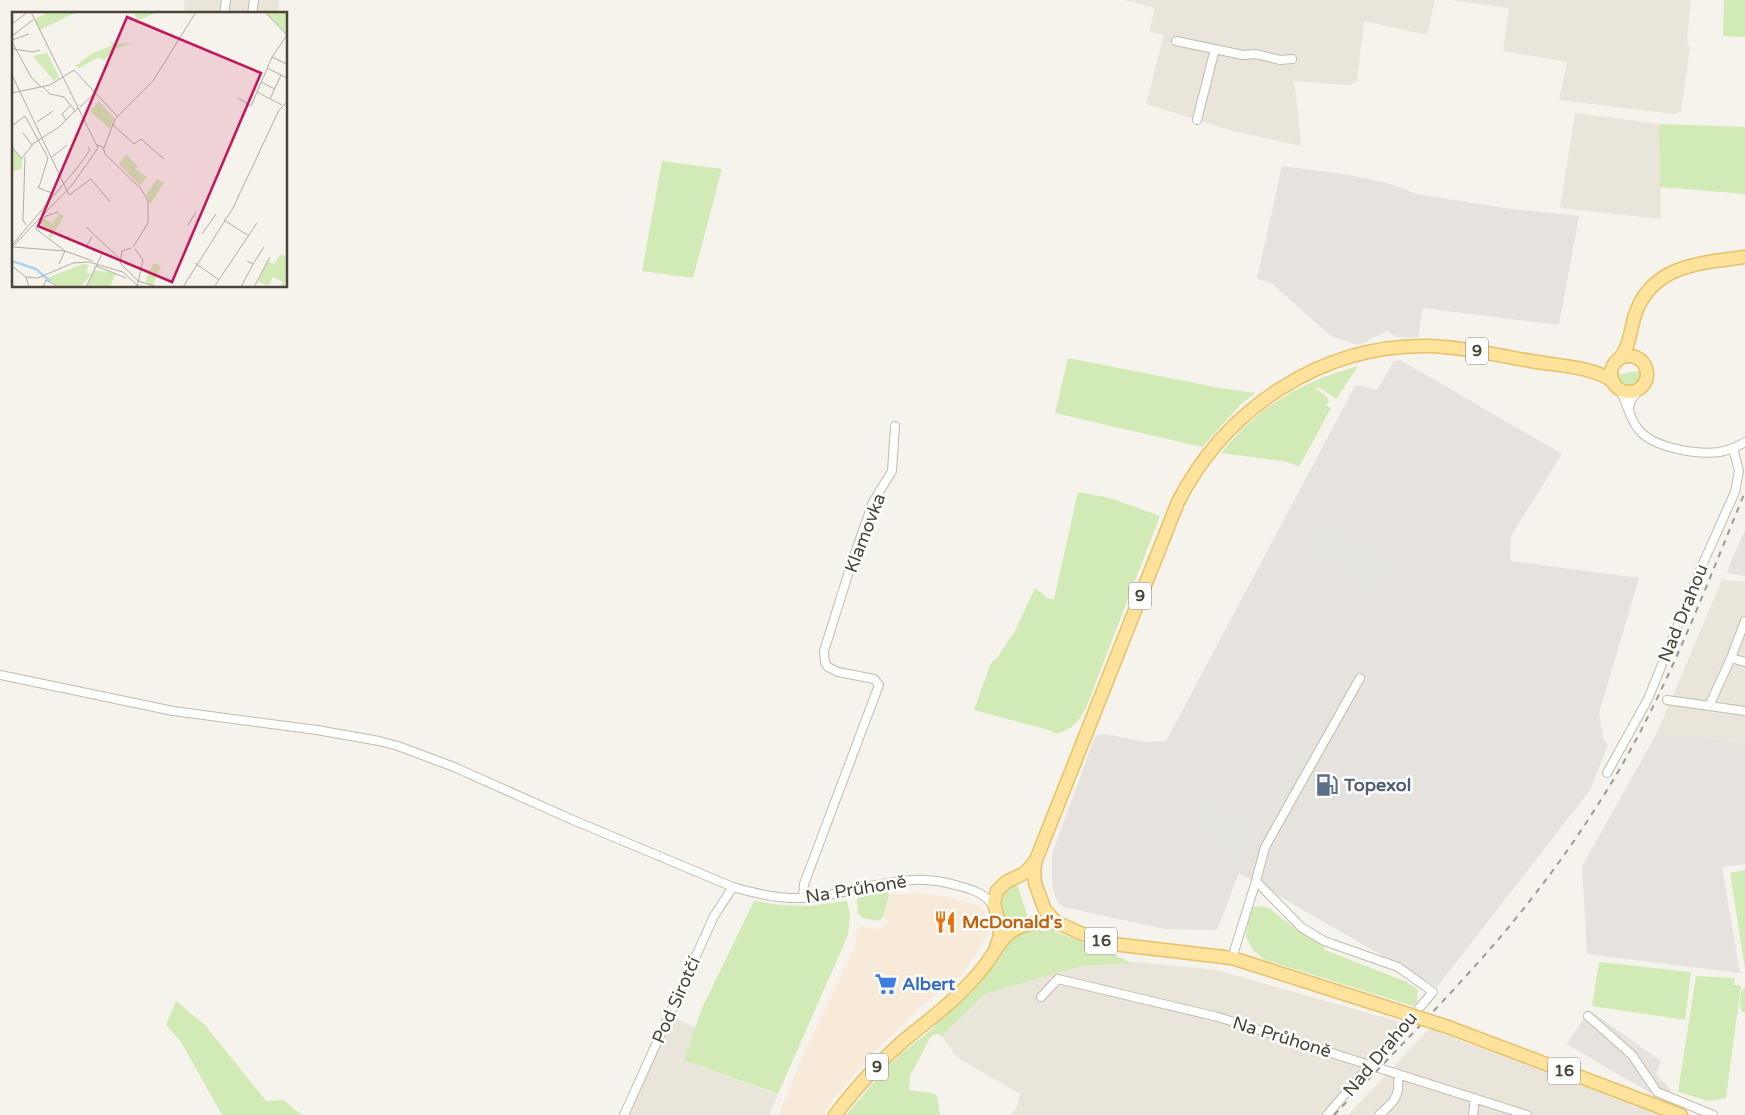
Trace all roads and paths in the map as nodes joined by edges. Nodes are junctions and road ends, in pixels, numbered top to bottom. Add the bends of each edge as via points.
1 (1176, 41) dead end
2 (1215, 49) junction
3 (1292, 59) dead end
4 (1197, 120) dead end
5 (1745, 257) edge
6 (1631, 334) junction
7 (1639, 359) junction
8 (1617, 361) junction
9 (1587, 371) junction
10 (1616, 386) junction
11 (1640, 388) junction
12 (1629, 411) junction
13 (894, 426) dead end
14 (1745, 442) edge
15 (1733, 448) junction
16 (1745, 621) edge
17 (1732, 658) junction
18 (1745, 662) edge
19 (0, 675) edge
20 (1360, 678) dead end
21 (1667, 700) dead end
22 (1709, 706) junction
23 (1745, 711) edge
24 (1607, 773) dead end
25 (1036, 860) junction
26 (1014, 879) junction
27 (1256, 881) junction
28 (1002, 885) junction
29 (733, 887) junction
30 (973, 889) junction
31 (1038, 889) junction
32 (803, 898) junction
33 (1042, 902) junction
34 (996, 911) junction
35 (1062, 924) junction
36 (1025, 926) junction
37 (996, 948) junction
38 (1232, 958) junction
39 (1041, 997) dead end
40 (1588, 1016) dead end
41 (1369, 1064) junction
42 (1398, 1074) junction
43 (1475, 1098) junction
44 (627, 1114) edge
45 (834, 1115) edge
46 (1327, 1115) edge
47 (1379, 1115) edge
48 (1473, 1115) edge
49 (1527, 1115) edge
50 (1681, 1115) edge
51 (1713, 1115) edge

1 - 2 street
2 - 3 street via 1280,60
2 - 4 street
5 - 6 main road via 1691,265 1662,278 1642,300 1635,313
6 - 7 main road
6 - 8 main road
7 - 8 main road, 9 via 1631,356
7 - 11 main road via 1647,374
8 - 9 main road, 9 via 1606,368
8 - 10 main road via 1611,373
9 - 10 main road, 9 via 1605,376
9 - 25 main road, 9 via 1444,347 1381,350 1304,375 1242,417 1209,453 1178,502
10 - 11 main road, 9 via 1627,392
10 - 12 street
11 - 12 street via 1631,400
12 - 15 street via 1638,430 1658,444 1706,452
13 - 32 street, Klamovka via 892,471 874,498 824,652 825,663 832,670 874,679 879,685 804,884
14 - 15 street
15 - 24 street, Nad Drahou via 1739,471 1735,492 1648,699
16 - 17 street
17 - 18 street
17 - 22 street
19 - 29 street, Na Průhoně via 173,711 317,730 398,746
20 - 27 street via 1265,847
21 - 22 street
22 - 23 street
25 - 26 main road, 9 via 1025,873
25 - 31 main road, 9 via 1034,876
26 - 28 main road, 9
26 - 31 main road via 1027,881
27 - 38 street
27 - 41 street, Nad Drahou via 1301,928 1324,941 1398,967 1433,992
28 - 30 street, Na Průhoně
28 - 34 main road, 9 via 995,895
29 - 32 street, Na Průhoně via 770,897
29 - 44 street, Pod Sirotčí via 714,916
30 - 32 street, Na Průhoně via 915,880
30 - 34 street, Na Průhoně via 983,895
31 - 33 main road, 9
33 - 35 main road, 16 via 1048,914
33 - 36 main road, 9 via 1039,915
34 - 36 main road via 1007,924
34 - 37 main road, 9 via 1000,935
35 - 36 main road, 16 via 1044,922
35 - 38 main road, 16 via 1113,944
36 - 37 main road, 9 via 1010,932
37 - 45 main road, 9 via 965,989 881,1062
38 - 50 main road, 16, bridge via 1448,1027
39 - 41 street, Na Průhoně via 1058,979 1218,1017
40 - 51 street via 1632,1054 1657,1092
41 - 42 street, Na Průhoně
41 - 46 street, Nad Drahou
42 - 43 street, Na Průhoně
42 - 47 street via 1397,1098
43 - 48 street
43 - 49 street, Na Průhoně

